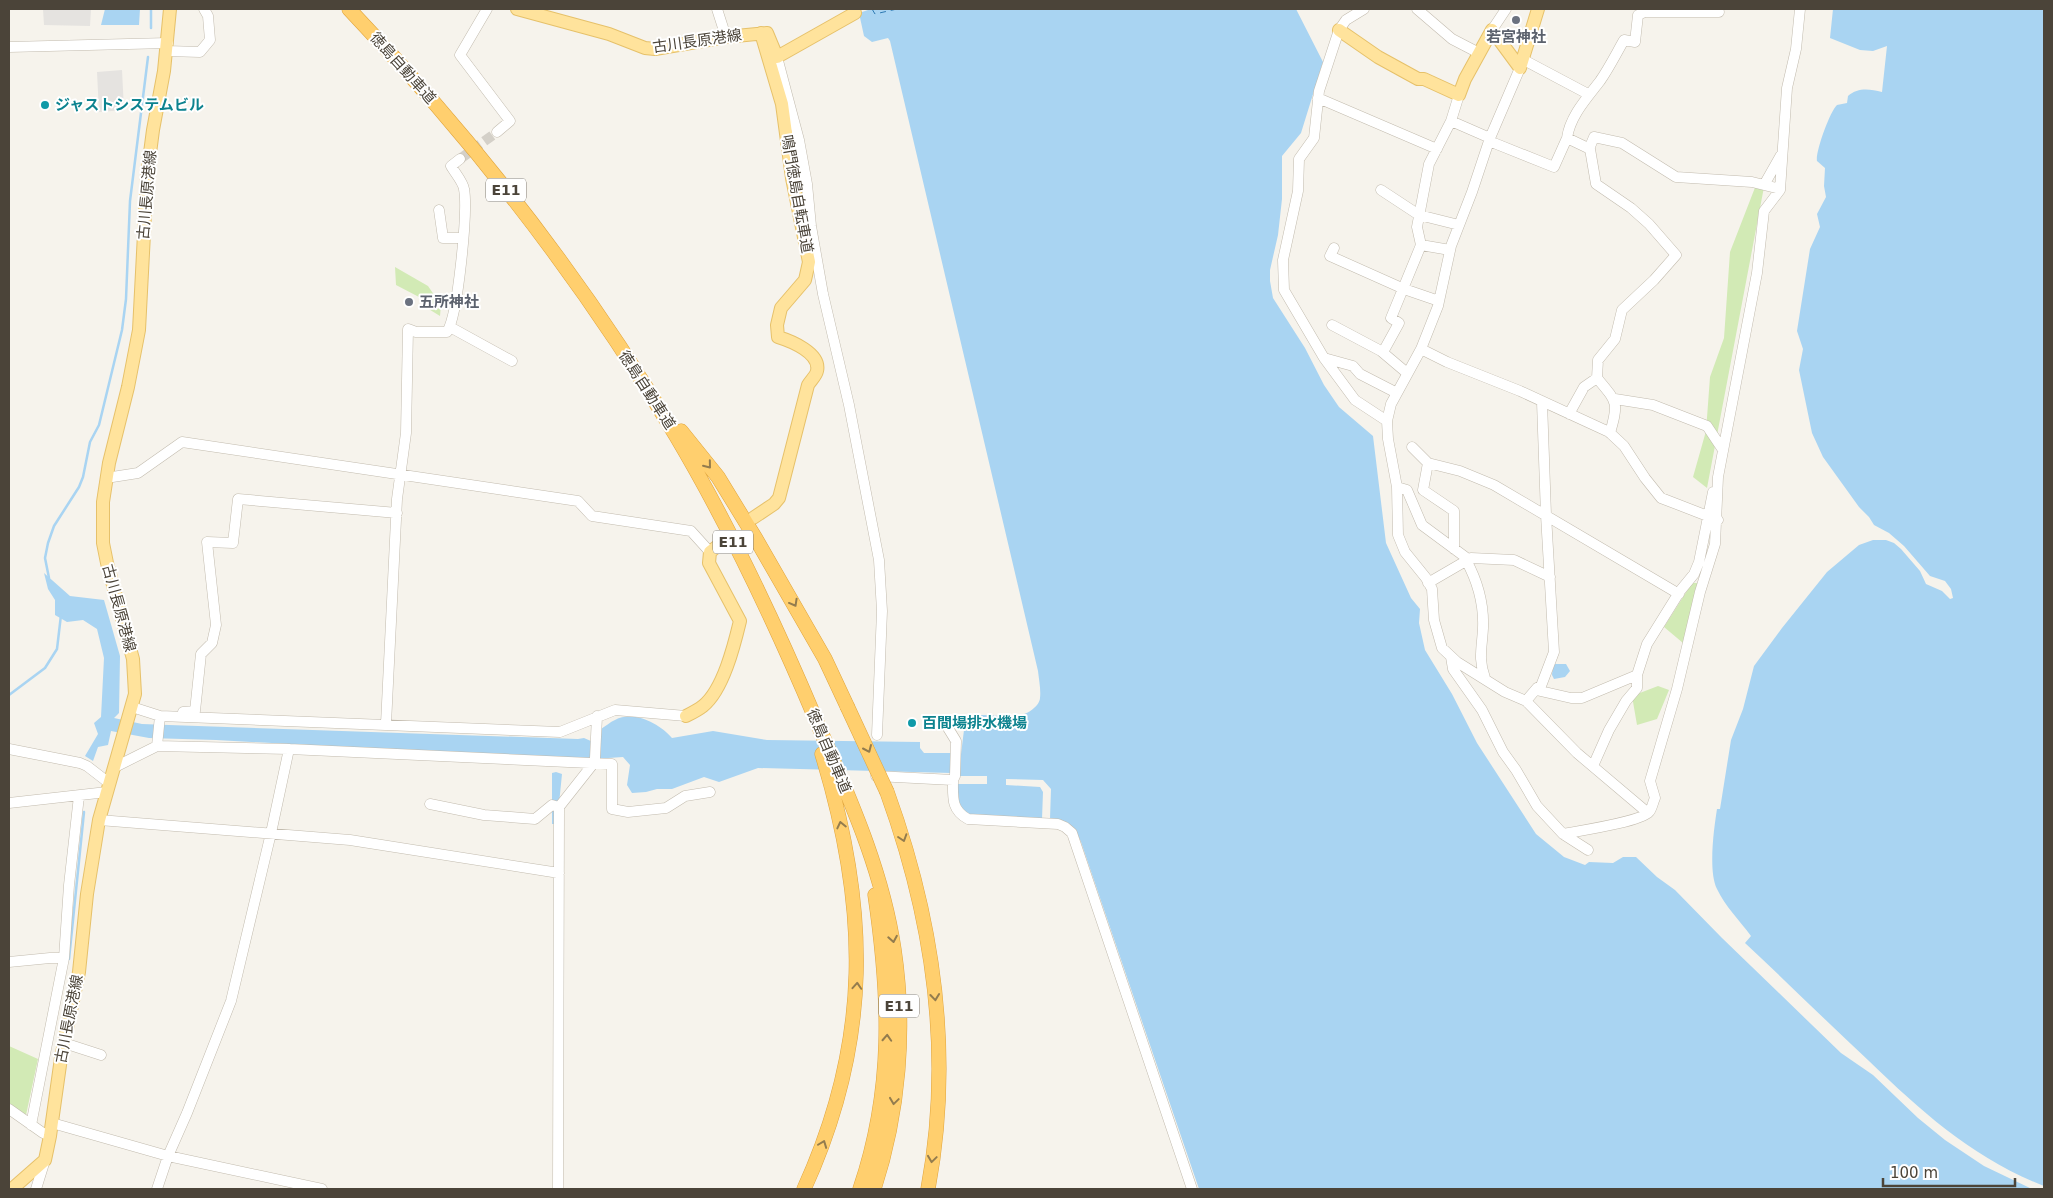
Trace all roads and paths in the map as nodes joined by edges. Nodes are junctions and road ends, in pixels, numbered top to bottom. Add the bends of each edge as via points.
1 (170, 9) edge
2 (204, 9) edge
3 (348, 9) edge
4 (487, 9) edge
5 (517, 9) edge
6 (717, 9) edge
7 (1364, 9) edge
8 (1417, 9) edge
9 (1506, 9) edge
10 (1538, 9) edge
11 (1800, 9) edge
12 (1676, 10) edge
13 (1635, 12) edge
14 (1719, 12) dead end
15 (855, 13) dead end
16 (1339, 30) junction
17 (1492, 30) junction
18 (762, 33) junction
19 (726, 37) junction
20 (167, 47) junction
21 (9, 48) edge
22 (1479, 53) junction
23 (778, 57) junction
24 (1521, 63) junction
25 (1588, 94) junction
26 (1459, 95) junction
27 (1318, 98) junction
28 (1451, 121) junction
29 (497, 132) tunnel mouth
30 (1568, 138) junction
31 (1489, 139) junction
32 (1437, 149) junction
33 (1589, 149) junction
34 (1783, 151) junction
35 (460, 159) tunnel mouth
36 (1764, 185) junction
37 (1780, 189) junction
38 (1381, 190) dead end
39 (439, 210) dead end
40 (1419, 215) junction
41 (1459, 225) junction
42 (463, 238) junction
43 (1421, 245) junction
44 (1334, 248) dead end
45 (1450, 250) junction
46 (1404, 289) junction
47 (1439, 301) junction
48 (1332, 325) dead end
49 (450, 327) junction
50 (1421, 349) junction
51 (1383, 352) junction
52 (1324, 358) junction
53 (512, 361) dead end
54 (1407, 373) junction
55 (1597, 378) junction
56 (645, 386) junction
57 (1397, 393) junction
58 (1615, 399) junction
59 (1542, 402) junction
60 (1569, 414) junction
61 (1387, 421) junction
62 (1610, 433) junction
63 (1412, 446) dead end
64 (1722, 450) junction
65 (1428, 462) junction
66 (400, 473) junction
67 (106, 478) junction
68 (1397, 487) junction
69 (397, 513) junction
70 (1546, 515) junction
71 (753, 518) dead end
72 (1713, 518) junction
73 (715, 548) joint
74 (1454, 549) junction
75 (1467, 560) junction
76 (1550, 576) junction
77 (1428, 583) junction
78 (1679, 594) junction
79 (1451, 657) junction
80 (1637, 675) junction
81 (1485, 678) junction
82 (1536, 690) junction
83 (1526, 701) junction
84 (809, 705) junction
85 (131, 711) junction
86 (686, 716) joint
87 (163, 718) junction
88 (596, 718) junction
89 (386, 724) junction
90 (948, 728) dead end
91 (877, 735) dead end
92 (157, 744) junction
93 (9, 748) edge
94 (289, 749) junction
95 (594, 761) junction
96 (1593, 766) junction
97 (115, 767) junction
98 (876, 776) dead end
99 (954, 778) junction
100 (108, 788) junction
101 (710, 792) dead end
102 (79, 796) junction
103 (9, 802) edge
104 (430, 804) dead end
105 (559, 807) junction
106 (1648, 813) junction
107 (99, 820) junction
108 (860, 826) junction
109 (271, 833) junction
110 (1563, 834) junction
111 (1588, 850) dead end
112 (558, 873) junction
113 (64, 958) junction
114 (9, 962) edge
115 (64, 1043) junction
116 (101, 1055) dead end
117 (9, 1110) edge
118 (31, 1125) junction
119 (51, 1129) junction
120 (168, 1156) junction
121 (45, 1160) junction
122 (12, 1189) edge
123 (36, 1189) edge
124 (157, 1189) edge
125 (322, 1189) edge
126 (558, 1189) edge
127 (804, 1189) edge
128 (860, 1189) edge
129 (874, 1189) edge
130 (928, 1189) edge
131 (1192, 1189) edge

1 - 20 main road, 古川長原港線
2 - 20 street via 208,16 210,40 200,52
3 - 56 highway, 徳島自動車道 / E11 via 434,101 514,199
4 - 29 street via 460,55 510,121
5 - 19 main road, 古川長原港線 via 609,34 645,48 664,48
6 - 19 street
7 - 16 street via 1346,20
8 - 22 street via 1452,39
9 - 17 street
10 - 24 main road
11 - 34 street via 1796,49 1787,88
12 - 13 street
12 - 14 street
13 - 25 street via 1635,42 1624,40 1600,81
15 - 23 main road
16 - 26 main road via 1418,79
16 - 27 street
17 - 22 main road
17 - 24 main road
18 - 19 main road, 古川長原港線
18 - 23 main road, 古川長原港線 via 767,33
18 - 71 main road, 鳴門徳島自転車道 via 782,104 792,178 809,262 805,280 781,308 778,337 799,346 814,358 817,368 808,384 779,498
20 - 21 street
20 - 67 main road, 古川長原港線 via 147,176 139,330
22 - 26 main road
23 - 91 street via 799,140 823,294 850,405 879,560 882,611
24 - 25 street
24 - 31 street
25 - 30 street via 1568,129
26 - 28 street
27 - 32 street
27 - 52 street via 1314,138 1299,159 1298,191 1283,260 1284,290
28 - 31 street
28 - 32 street
30 - 31 street via 1554,166
30 - 33 street
31 - 41 street
32 - 40 street via 1429,164
33 - 36 street via 1594,137 1622,143 1676,177
33 - 55 street via 1596,184 1650,224 1676,255 1622,310 1615,339 1598,360
34 - 36 street
34 - 37 street
35 - 42 street via 450,166 464,188
36 - 37 street
37 - 64 street via 1764,211 1757,273
38 - 40 street
39 - 42 street via 443,238
40 - 41 street
40 - 43 street via 1417,227
41 - 45 street
42 - 49 street
43 - 45 street
43 - 46 street
44 - 46 street via 1330,256
45 - 47 street
46 - 47 street
46 - 51 street via 1391,318 1399,322
47 - 50 street
48 - 51 street
49 - 53 street
49 - 66 street via 447,332 408,329 406,434
50 - 54 street
50 - 59 street
51 - 54 street
52 - 57 street via 1353,366 1360,374
52 - 61 street via 1355,400
54 - 57 street
55 - 58 street
55 - 60 street via 1584,387
56 - 84 highway, 徳島自動車道 / E11 via 700,478 745,565
56 -> 130 highway, bridge via 718,477 790,595 825,659 887,792 923,912 936,996 938,1106
57 - 61 street
58 - 62 street via 1616,414
58 - 64 street via 1654,405 1707,426
59 - 60 street
59 - 70 street
60 - 62 street
61 - 68 street
62 - 72 street via 1624,446 1661,498
63 - 65 street
64 - 72 street
65 - 70 street via 1494,485
65 - 74 street via 1423,490 1454,512
66 - 67 street via 182,442 138,473
66 - 69 street
66 - 73 street via 578,501 592,516 691,531
67 - 85 main road, 古川長原港線 via 102,502 104,543 133,659 136,686
68 - 74 street via 1407,490 1422,525
68 - 77 street via 1398,534 1405,552
69 - 87 street via 238,499 233,543 207,542 216,625 212,643 201,654 194,711 172,712
69 - 89 street
70 - 76 street
70 - 78 street
72 - 78 street via 1694,574
72 - 106 street via 1716,544 1700,592 1677,689 1650,781 1656,798
73 - 86 main road via 709,563 740,621 736,640 715,692 703,706
74 - 75 street
75 - 76 street via 1514,560
75 - 77 street
75 - 81 street via 1475,577 1483,613 1480,665
76 - 82 street via 1554,652 1541,686
77 - 79 street via 1432,589 1434,620 1442,648
78 - 80 street via 1647,644
79 - 81 street
79 - 110 street via 1454,668 1537,806
80 - 82 street via 1582,698
80 - 96 street via 1637,688 1609,730
81 - 83 street
82 - 83 street
83 - 96 street
84 - 108 highway, 徳島自動車道 / E11
127 -> 84 highway via 837,1105 848,1058 856,998 857,944 854,893 835,797
85 - 87 street
85 - 97 main road, 古川長原港線
86 - 88 street via 615,710
87 - 89 street
87 - 92 street
88 - 89 street via 560,732
88 - 95 street
90 - 99 street via 956,741
92 - 94 street
92 - 97 street
93 - 100 street via 87,766
94 - 95 street
94 - 109 street
95 - 101 street via 612,764 612,809 628,812 666,808 685,796
95 - 105 street
96 - 106 street
97 - 100 main road, 古川長原港線
98 - 99 street
99 - 131 street via 955,809 968,819 1058,824 1072,833
100 - 102 street
100 - 107 main road, 古川長原港線
102 - 103 street
102 - 113 street
104 - 105 street via 484,815 535,819 552,805
105 - 112 street
106 - 110 street via 1600,828
107 - 109 street
107 - 115 main road, 古川長原港線 via 79,972
128 -> 108 highway, 徳島自動車道 / E11 via 878,1120 888,1028 878,914
108 -> 129 highway, 徳島自動車道 / E11 via 875,865 887,912 899,988 900,1049 896,1092
109 - 112 street via 350,840
109 - 120 street via 231,1001
110 - 111 street
112 - 126 street
113 - 114 street
113 - 118 street
115 - 116 street
115 - 119 main road, 古川長原港線
117 - 118 street
118 - 119 street via 43,1134
119 - 120 street
119 - 121 main road, 古川長原港線
120 - 124 street
120 - 125 street
121 - 122 main road
121 - 123 street

